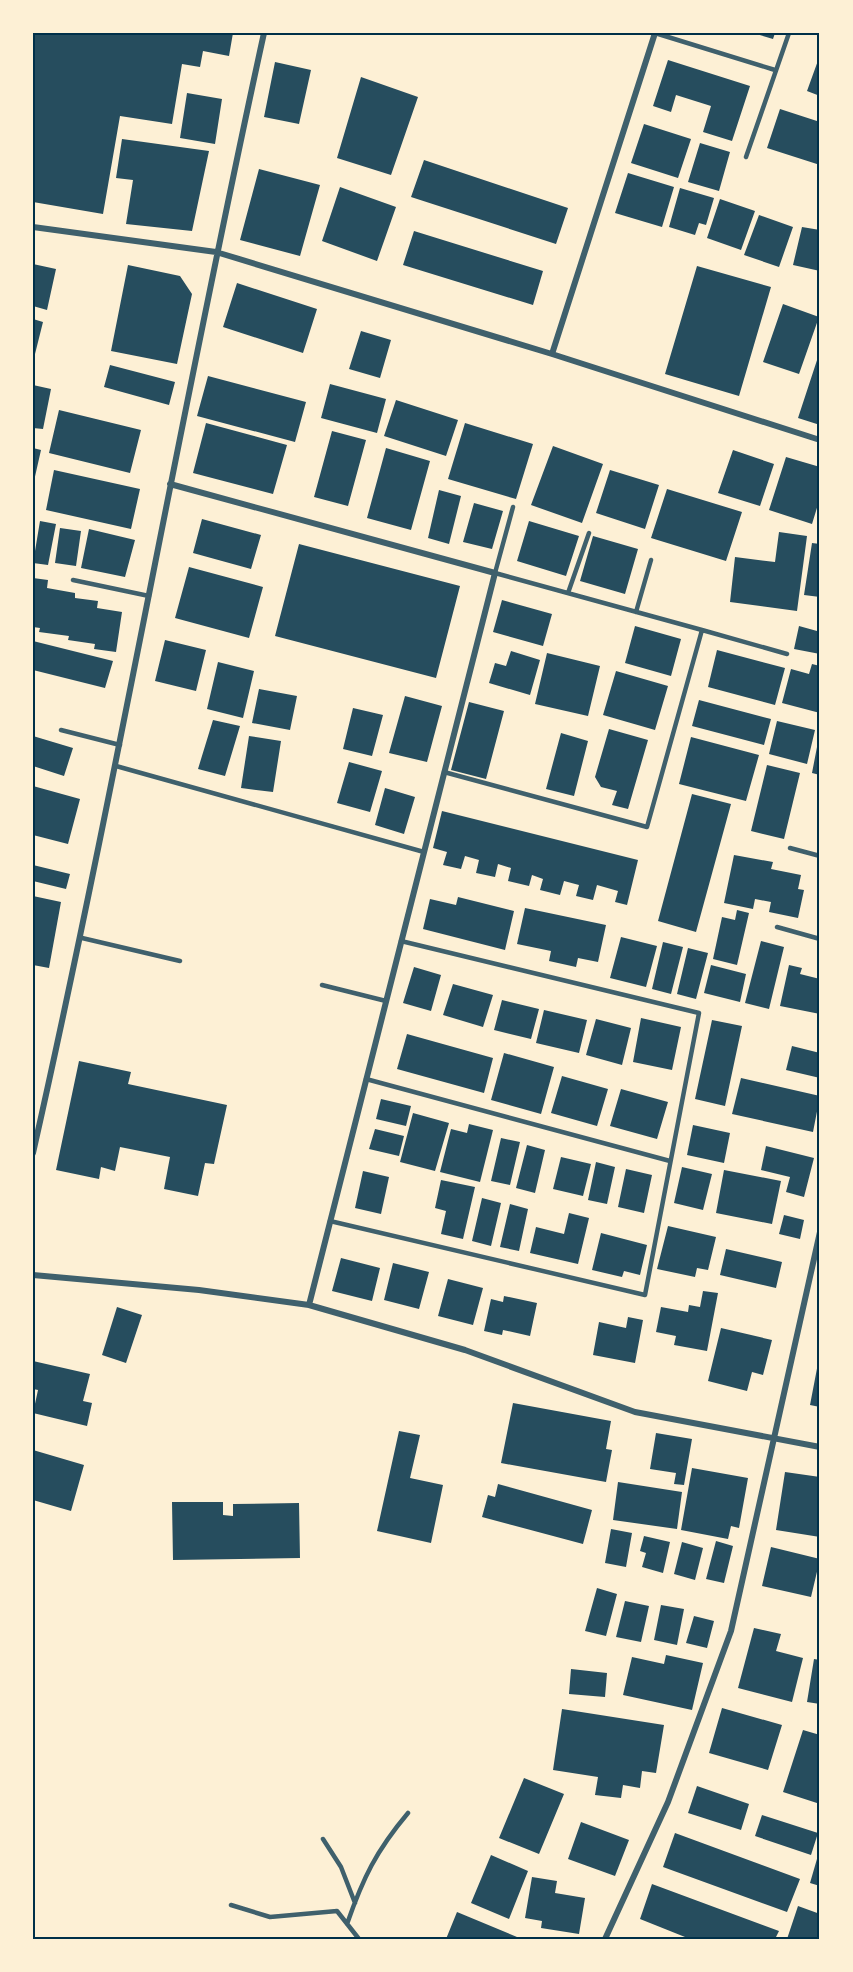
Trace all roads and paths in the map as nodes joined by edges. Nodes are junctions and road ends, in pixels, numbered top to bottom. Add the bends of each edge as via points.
1 (264, 33) edge
2 (655, 33) edge
3 (789, 33) edge
4 (776, 70) junction
5 (746, 157) dead end
6 (33, 227) edge
7 (216, 252) junction
8 (552, 354) junction
9 (820, 440) edge
10 (170, 484) junction
11 (513, 507) dead end
12 (589, 533) dead end
13 (651, 560) dead end
14 (495, 573) junction
15 (73, 580) dead end
16 (568, 593) junction
17 (149, 596) junction
18 (636, 612) junction
19 (702, 630) junction
20 (787, 654) dead end
21 (61, 730) dead end
22 (120, 745) junction
23 (116, 766) junction
24 (444, 772) junction
25 (790, 848) dead end
26 (424, 852) junction
27 (820, 856) edge
28 (777, 927) dead end
29 (82, 938) junction
30 (820, 939) edge
31 (401, 940) junction
32 (180, 961) dead end
33 (322, 985) dead end
34 (386, 1001) junction
35 (366, 1079) junction
36 (33, 1153) edge
37 (670, 1161) junction
38 (330, 1221) junction
39 (820, 1232) edge
40 (33, 1275) edge
41 (309, 1305) junction
42 (775, 1438) junction
43 (820, 1447) edge
44 (408, 1813) dead end
45 (323, 1839) dead end
46 (355, 1903) junction
47 (231, 1905) dead end
48 (347, 1924) junction
49 (359, 1939) edge
50 (605, 1939) edge

1 - 7 street
2 - 4 lane
2 - 8 street
3 - 4 lane
4 - 5 lane
6 - 7 street
7 - 8 street
7 - 10 street
8 - 9 street
10 - 14 street
10 - 17 street
11 - 14 lane
12 - 16 lane
13 - 18 lane
14 - 16 lane
14 - 24 street
15 - 17 lane
16 - 18 lane
17 - 22 street
18 - 19 lane
19 - 20 lane
19 - 24 lane via 647,827
21 - 22 lane
22 - 23 street
23 - 26 lane
23 - 29 street
24 - 26 street
25 - 27 lane
26 - 31 street
28 - 30 lane
29 - 32 lane
29 - 36 street
31 - 34 street
31 - 37 lane via 699,1013
33 - 34 lane
34 - 35 street
35 - 37 lane
35 - 38 street
37 - 38 lane via 645,1295
38 - 41 street
39 - 42 street
40 - 41 street via 199,1290
41 - 42 street via 465,1350 635,1412
42 - 43 street
42 - 50 street via 731,1631 668,1803
44 - 46 lane via 383,1842
45 - 46 lane via 341,1867
46 - 48 lane
47 - 48 lane via 270,1917 337,1911
48 - 49 lane

